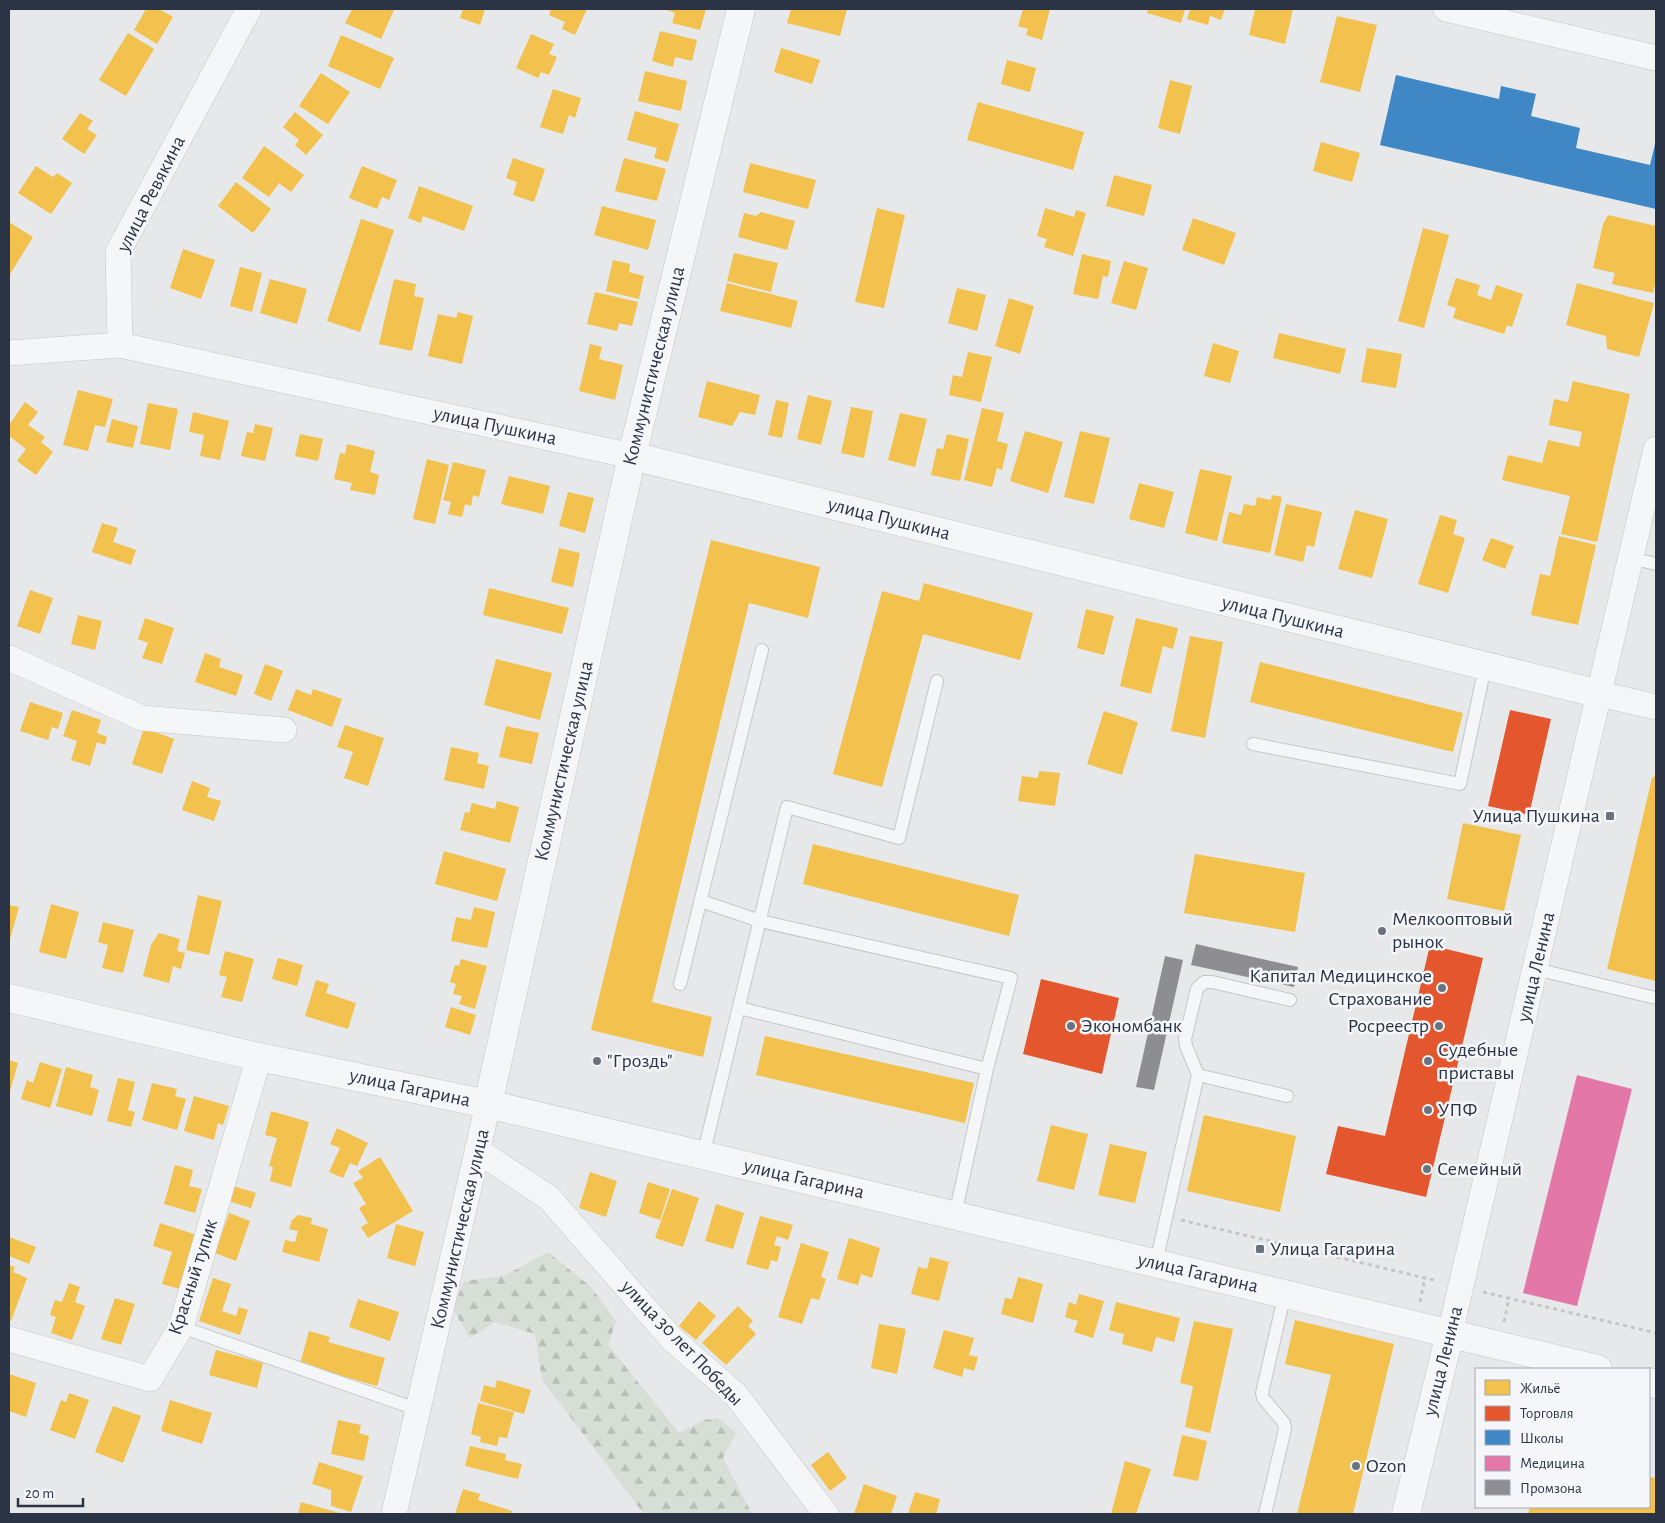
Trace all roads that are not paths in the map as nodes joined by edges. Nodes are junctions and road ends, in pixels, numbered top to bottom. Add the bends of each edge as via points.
1 (249, 9) edge
2 (741, 9) edge
3 (1446, 9) edge
4 (1656, 58) edge
5 (120, 345) junction
6 (9, 353) edge
7 (1656, 449) edge
8 (632, 456) junction
9 (1630, 558) junction
10 (1656, 564) edge
11 (762, 650) dead end
12 (9, 658) edge
13 (1485, 667) junction
14 (937, 681) dead end
15 (1600, 694) junction
16 (1656, 707) edge
17 (284, 730) dead end
18 (1253, 744) dead end
19 (701, 901) junction
20 (760, 921) junction
21 (1536, 969) junction
22 (680, 984) dead end
23 (9, 998) edge
24 (1656, 998) edge
25 (1290, 1000) dead end
26 (739, 1008) junction
27 (260, 1057) junction
28 (986, 1069) junction
29 (1198, 1075) junction
30 (1287, 1096) dead end
31 (488, 1104) junction
32 (477, 1150) junction
33 (703, 1156) junction
34 (955, 1215) junction
35 (1156, 1263) junction
36 (1284, 1293) junction
37 (181, 1327) junction
38 (1450, 1333) junction
39 (9, 1339) edge
40 (1594, 1368) edge
41 (419, 1410) junction
42 (394, 1514) edge
43 (826, 1514) edge
44 (1265, 1514) edge
45 (1406, 1514) edge

1 - 5 street, улица Ревякина via 118,252
2 - 8 street, Коммунистическая улица
3 - 4 street
5 - 6 street
5 - 8 street, улица Пушкина
7 - 9 street, улица Ленина
8 - 13 street, улица Пушкина
8 - 31 street, Коммунистическая улица
9 - 10 lane
9 - 15 street, улица Ленина
11 - 19 lane
12 - 17 street via 142,718
13 - 15 street, улица Пушкина
13 - 18 lane via 1460,784
14 - 20 lane via 899,838 787,807
15 - 16 street, улица Пушкина
15 - 21 street, улица Ленина
19 - 20 lane
19 - 22 lane
20 - 26 lane
20 - 28 lane via 1011,978
21 - 24 lane
21 - 38 street, улица Ленина
23 - 27 street, улица Гагарина
25 - 29 lane via 1204,982 1197,989 1185,1039
26 - 28 lane
26 - 33 lane
27 - 31 street, улица Гагарина
27 - 37 street, Красный тупик
28 - 34 lane
29 - 30 lane
29 - 35 lane
31 - 32 street, Коммунистическая улица
31 - 33 street, улица Гагарина
32 - 41 street, Коммунистическая улица
32 - 43 street, улица 30 лет Победы via 549,1198 672,1339 736,1395
33 - 34 street, улица Гагарина
34 - 35 street, улица Гагарина
35 - 36 street, улица Гагарина
36 - 38 street, улица Гагарина
36 - 44 lane via 1262,1393 1284,1423 1285,1430
37 - 39 street, Красный тупик via 150,1379
37 - 41 lane
38 - 40 street, улица Гагарина
38 - 45 street, улица Ленина
41 - 42 street, Коммунистическая улица

